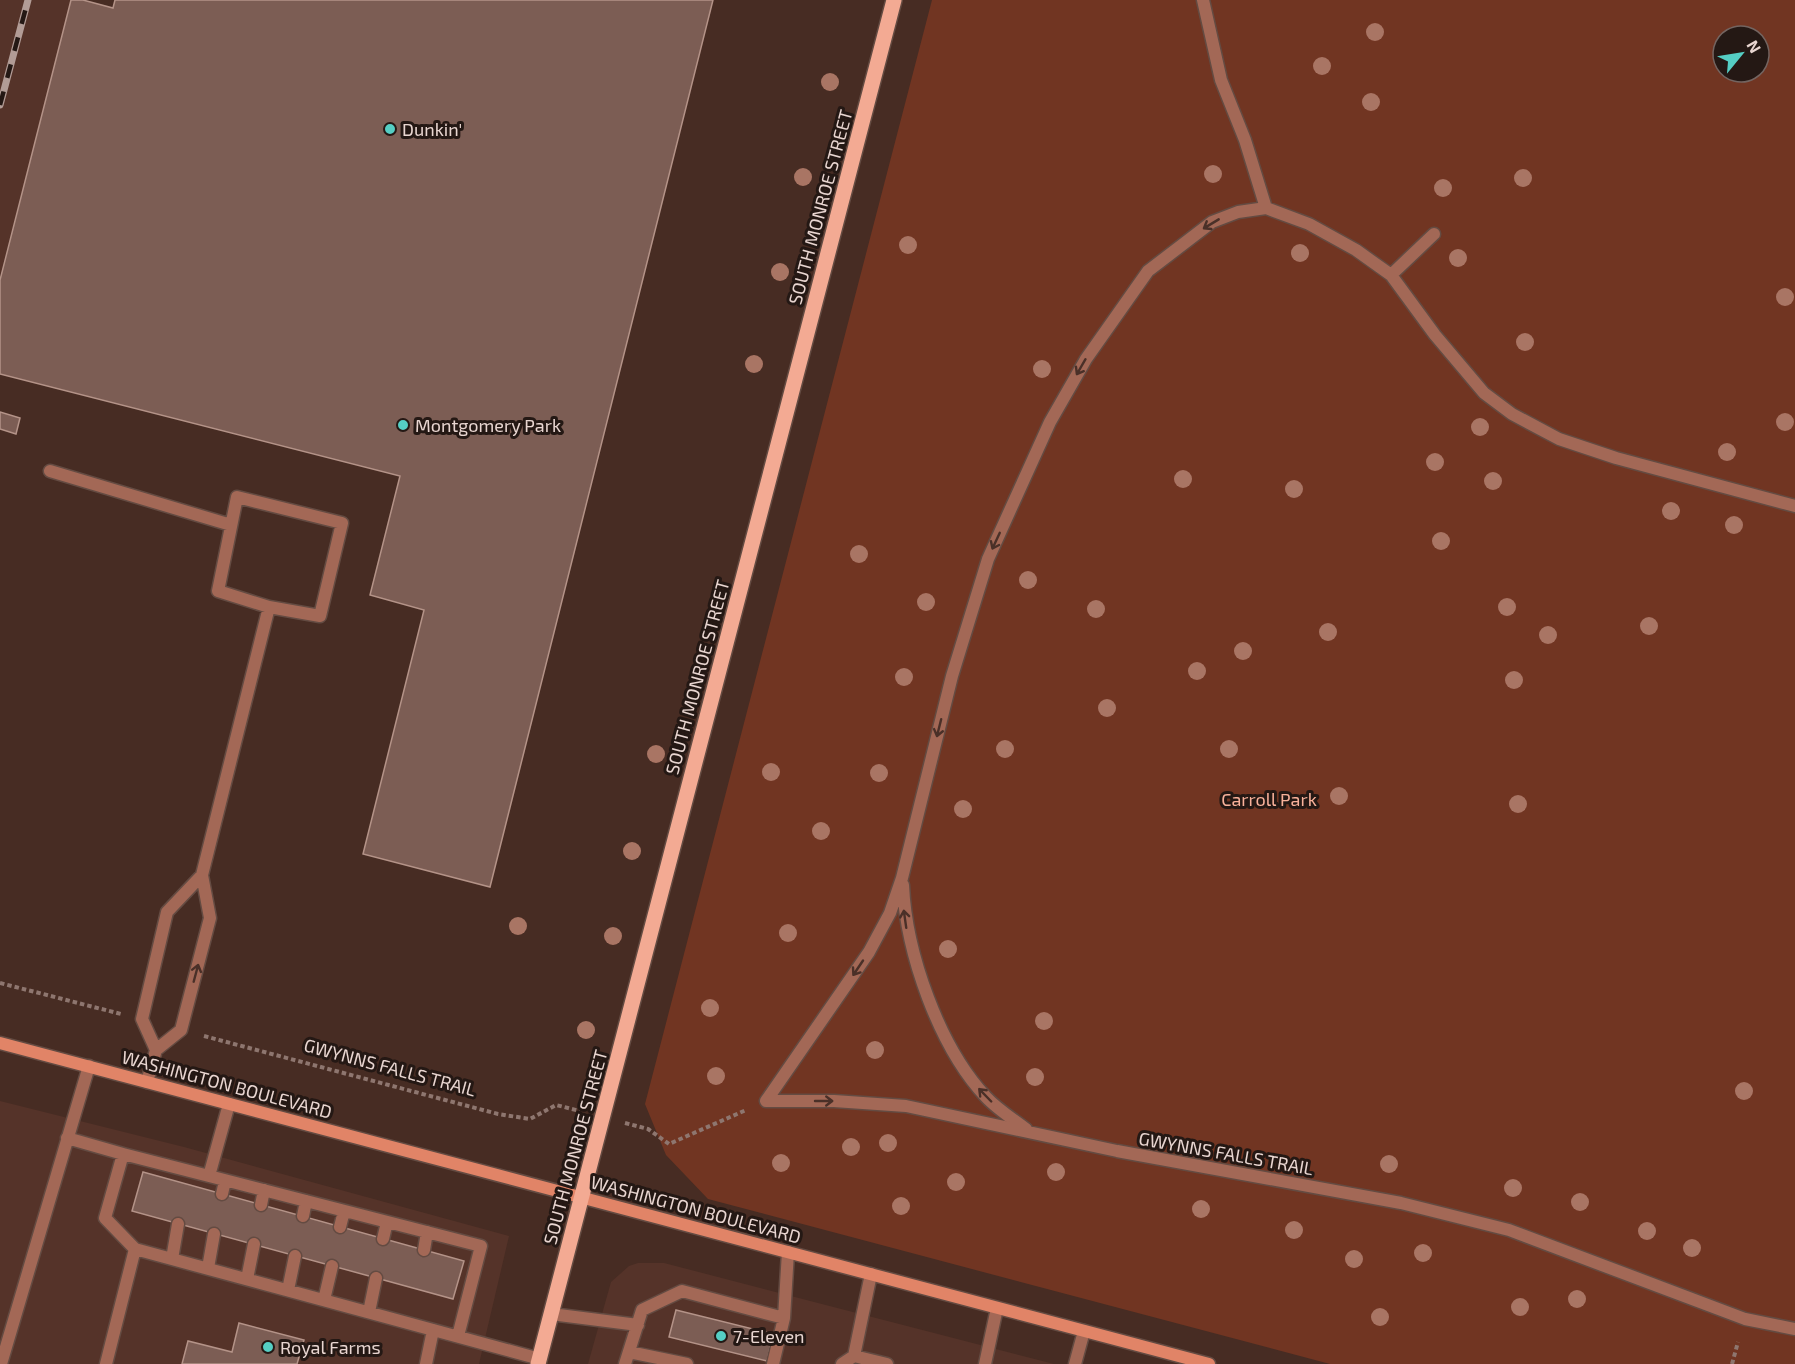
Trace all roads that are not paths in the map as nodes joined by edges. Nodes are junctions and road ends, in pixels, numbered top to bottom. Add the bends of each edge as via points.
1 (894, 0) edge
2 (1203, 0) edge
3 (1266, 208) junction
4 (1434, 234) dead end
5 (1391, 275) junction
6 (50, 471) dead end
7 (1795, 506) edge
8 (231, 525) junction
9 (269, 607) junction
10 (202, 875) junction
11 (902, 878) junction
12 (0, 1043) edge
13 (156, 1050) junction
14 (89, 1066) junction
15 (147, 1082) junction
16 (229, 1104) junction
17 (1030, 1132) junction
18 (67, 1138) junction
19 (123, 1154) junction
20 (190, 1171) junction
21 (208, 1176) junction
22 (225, 1181) junction
23 (187, 1185) dead end
24 (264, 1190) junction
25 (222, 1194) dead end
26 (582, 1197) junction
27 (306, 1201) junction
28 (261, 1205) dead end
29 (344, 1211) junction
30 (303, 1216) dead end
31 (387, 1222) junction
32 (178, 1224) dead end
33 (340, 1227) dead end
34 (427, 1232) junction
35 (214, 1234) dead end
36 (383, 1239) dead end
37 (254, 1244) dead end
38 (135, 1248) junction
39 (424, 1250) dead end
40 (788, 1252) junction
41 (295, 1256) dead end
42 (172, 1258) junction
43 (332, 1266) dead end
44 (208, 1268) junction
45 (871, 1274) junction
46 (376, 1278) dead end
47 (247, 1279) junction
48 (288, 1290) junction
49 (324, 1300) junction
50 (997, 1308) junction
51 (369, 1312) junction
52 (551, 1314) junction
53 (784, 1318) junction
54 (638, 1324) junction
55 (1795, 1329) edge
56 (433, 1330) junction
57 (1084, 1331) junction
58 (458, 1336) junction
59 (629, 1352) junction
60 (854, 1356) junction
61 (539, 1361) edge
62 (2, 1364) edge
63 (106, 1364) edge
64 (426, 1364) edge
65 (625, 1364) edge
66 (687, 1364) edge
67 (772, 1364) edge
68 (842, 1364) edge
69 (888, 1364) edge
70 (985, 1364) edge
71 (1075, 1364) edge
72 (1209, 1364) edge

1 - 26 main road, SOUTH MONROE STREET
2 - 3 lane via 1221,80
3 - 5 lane via 1309,224
3 -> 11 lane via 1238,212 1212,222 1148,271 1086,359 1050,422 988,559 952,676
4 - 5 lane
5 - 7 lane via 1456,363 1484,393 1512,414 1559,439 1616,458
6 - 8 lane
8 - 9 lane via 218,591
8 - 9 lane via 237,497 342,523 320,616
9 - 10 lane
13 -> 10 lane via 181,1030 184,1019 210,918
10 - 13 lane via 167,912 142,1019
17 -> 11 lane via 976,1086 942,1028 919,972 907,929
11 -> 17 lane, GWYNNS FALLS TRAIL via 890,913 869,952 766,1101 906,1106
12 - 14 main road, WASHINGTON BOULEVARD
13 - 15 lane
14 - 15 main road, WASHINGTON BOULEVARD
14 - 18 lane
15 - 16 main road, WASHINGTON BOULEVARD
16 - 21 lane
16 - 26 main road, WASHINGTON BOULEVARD
17 - 55 lane, GWYNNS FALLS TRAIL via 1401,1203 1509,1230 1745,1319
18 - 19 lane
18 - 62 lane
19 - 20 lane
19 - 38 lane via 105,1218
20 - 21 lane
20 - 23 lane
21 - 22 lane
22 - 24 lane
22 - 25 lane
24 - 27 lane
24 - 28 lane
26 - 40 main road, WASHINGTON BOULEVARD
26 - 52 main road, SOUTH MONROE STREET
27 - 29 lane
27 - 30 lane
29 - 31 lane
29 - 33 lane
31 - 34 lane
31 - 36 lane
32 - 42 lane
34 - 39 lane
34 - 58 lane via 481,1246
35 - 44 lane
37 - 47 lane
38 - 42 lane
38 - 63 lane
40 - 45 main road, WASHINGTON BOULEVARD
40 - 53 lane
41 - 48 lane
42 - 44 lane
43 - 49 lane
44 - 47 lane
45 - 50 main road, WASHINGTON BOULEVARD
45 - 60 lane
46 - 51 lane
47 - 48 lane
48 - 49 lane
49 - 51 lane
50 - 57 main road, WASHINGTON BOULEVARD
50 - 70 lane
51 - 56 lane
52 - 54 lane
52 - 61 main road, SOUTH MONROE STREET
53 - 54 lane via 682,1291 642,1310
53 - 67 lane
54 - 59 lane
56 - 58 lane
56 - 64 lane
57 - 71 lane
57 - 72 main road, WASHINGTON BOULEVARD
58 - 61 lane
59 - 65 lane
59 - 66 lane
60 - 68 lane
60 - 69 lane

